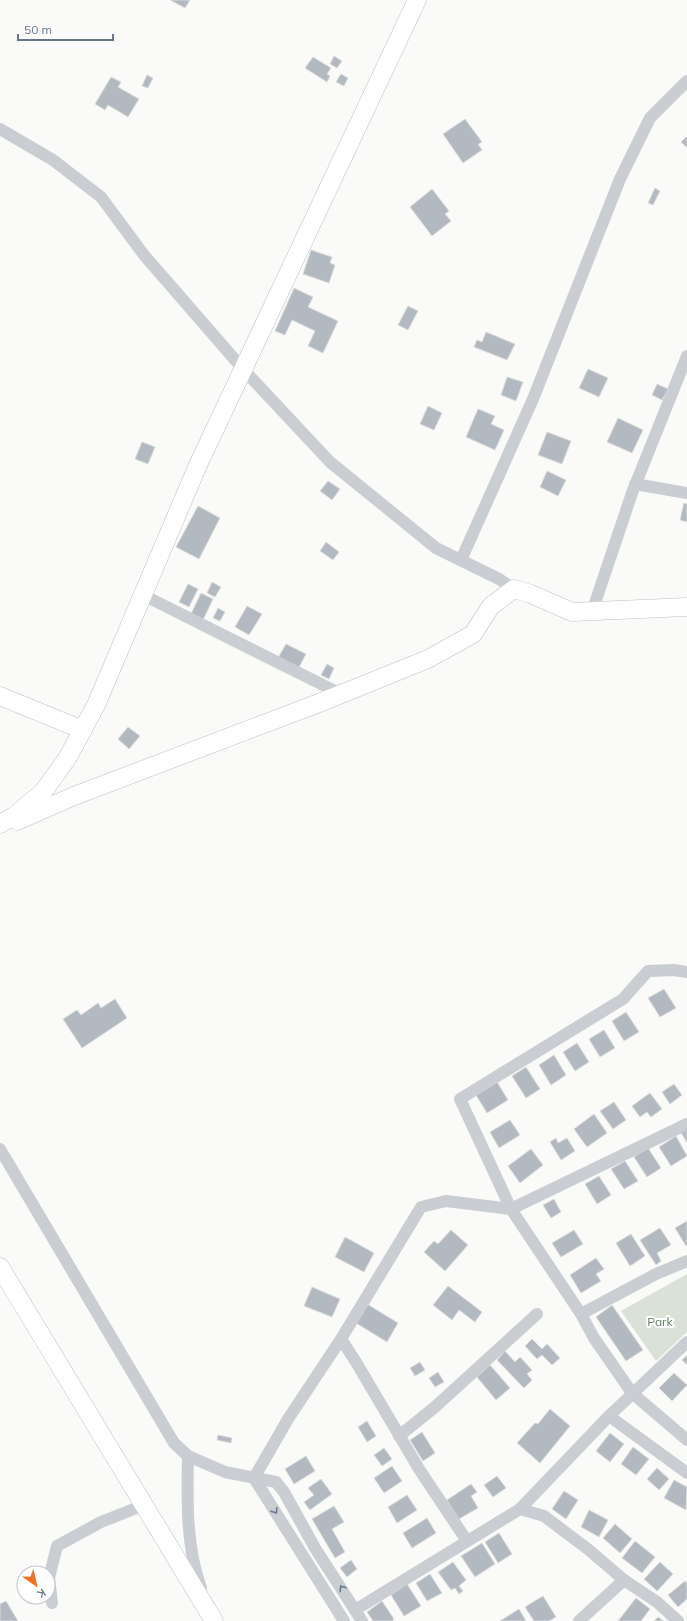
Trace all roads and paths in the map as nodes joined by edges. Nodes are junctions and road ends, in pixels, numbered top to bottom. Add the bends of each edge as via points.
1 (417, 0) edge
2 (687, 81) edge
3 (0, 129) edge
4 (687, 356) edge
5 (243, 369) junction
6 (635, 484) junction
7 (687, 493) edge
8 (461, 560) junction
9 (514, 589) junction
10 (143, 595) junction
11 (687, 607) edge
12 (592, 612) junction
13 (341, 694) junction
14 (0, 696) edge
15 (83, 730) junction
16 (0, 824) edge
17 (0, 828) edge
18 (687, 972) edge
19 (687, 1124) edge
20 (0, 1149) edge
21 (511, 1209) junction
22 (687, 1261) edge
23 (0, 1267) edge
24 (537, 1314) dead end
25 (581, 1314) junction
26 (341, 1339) junction
27 (687, 1342) edge
28 (632, 1393) junction
29 (609, 1416) junction
30 (399, 1436) junction
31 (687, 1440) edge
32 (188, 1456) junction
33 (687, 1473) edge
34 (254, 1478) junction
35 (144, 1505) junction
36 (520, 1509) junction
37 (467, 1541) junction
38 (52, 1565) edge
39 (624, 1580) junction
40 (356, 1610) junction
41 (214, 1621) edge
42 (344, 1621) edge
43 (362, 1621) edge
44 (578, 1621) edge
45 (678, 1621) edge

1 - 5 main road
2 - 8 street via 650,118 620,179 533,399
3 - 5 street via 53,160 102,197 144,255
4 - 6 street
5 - 8 street via 330,462 436,548
5 - 10 main road
6 - 7 street
6 - 12 street
8 - 9 street
9 - 12 main road via 572,612
9 - 13 main road via 491,606 473,634 428,659
10 - 13 street
10 - 15 main road
11 - 12 main road
13 - 17 main road via 74,796
14 - 15 main road
15 - 16 main road via 68,757 42,792 14,816
18 - 21 street via 648,971 623,999 460,1099
19 - 21 street
20 - 32 street via 174,1443
21 - 25 street
21 - 26 street via 446,1201 421,1207
22 - 25 street via 656,1274
23 - 35 main road
24 - 30 street via 435,1407
25 - 28 street via 594,1338
26 - 30 street
26 - 34 street via 288,1419
27 - 28 street
28 - 29 street
28 - 31 street
29 - 33 street
29 - 36 street
30 - 37 street
32 - 34 street via 225,1472
32 - 41 street via 187,1504 195,1571
40 -> 34 street via 315,1548 284,1492 276,1482
34 -> 42 street
35 - 38 street via 101,1522 57,1546
35 - 41 main road
36 - 37 street
36 - 39 street via 544,1516
37 - 40 street
39 - 44 street
39 - 45 street via 657,1602
40 - 43 street

